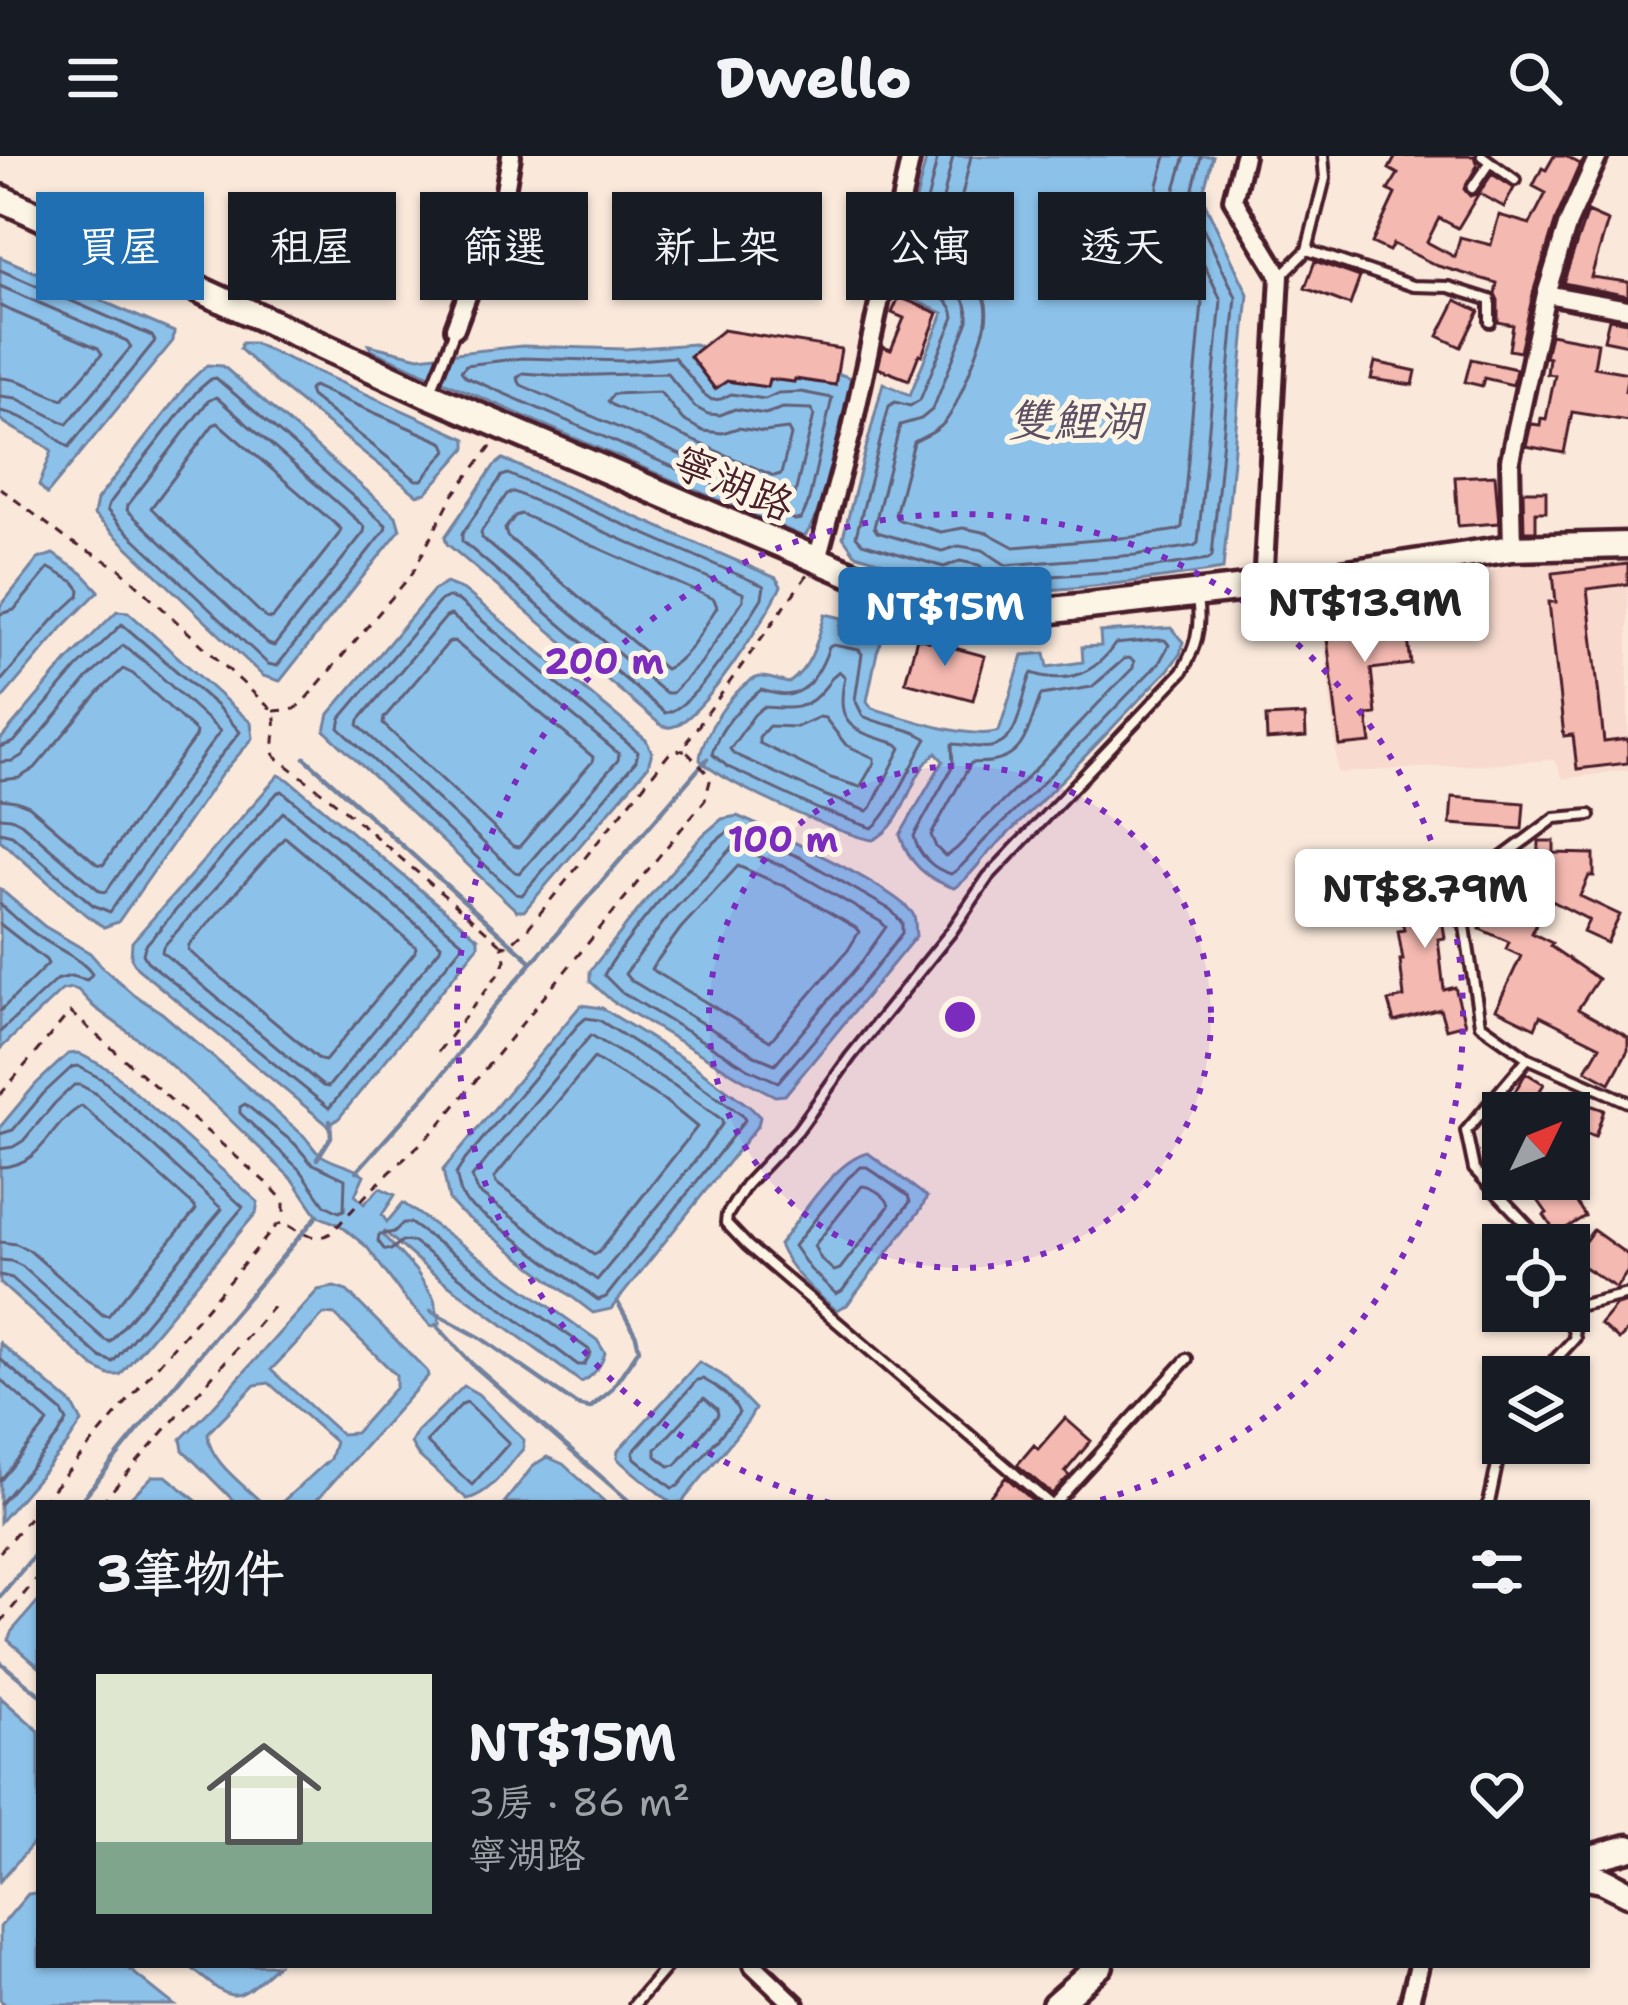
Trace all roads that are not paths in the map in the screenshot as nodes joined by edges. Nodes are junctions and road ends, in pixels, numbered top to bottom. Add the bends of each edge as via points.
1 (512, 156) edge
2 (911, 156) edge
3 (1244, 156) edge
4 (1323, 156) edge
5 (1598, 156) edge
6 (1485, 159) edge
7 (1515, 180) dead end
8 (1472, 188) dead end
9 (0, 198) edge
10 (1307, 250) junction
11 (1280, 276) junction
12 (1546, 294) junction
13 (1628, 309) edge
14 (1490, 322) dead end
15 (455, 328) joint
16 (432, 387) junction
17 (1628, 545) edge
18 (1512, 548) junction
19 (817, 560) junction
20 (1263, 586) junction
21 (1196, 595) junction
22 (1590, 815) dead end
23 (1528, 1058) junction
24 (1628, 1102) edge
25 (1526, 1224) edge
26 (1628, 1294) edge
27 (1590, 1304) edge
28 (1574, 1332) edge
29 (1558, 1356) edge
30 (1187, 1359) dead end
31 (1497, 1464) edge
32 (1048, 1500) edge
33 (1055, 1500) edge
34 (1490, 1500) edge
35 (1628, 1848) edge
36 (1590, 1857) edge
37 (1590, 1877) edge
38 (1628, 1893) edge
39 (665, 1968) edge
40 (756, 1968) edge
41 (1097, 1968) edge
42 (1418, 1968) edge
43 (634, 2005) edge
44 (795, 2005) edge
45 (1055, 2005) edge
46 (1409, 2005) edge

1 - 15 street
2 - 19 street
3 - 11 street via 1233,199
4 - 10 lane
5 - 12 street
6 - 7 lane
6 - 8 lane
9 - 16 main road, 寧湖路
10 - 11 lane
10 - 14 lane via 1413,286 1449,286 1490,300
11 - 20 street
12 - 13 street
12 - 18 street via 1510,460
15 - 16 lane
16 - 19 main road, 寧湖路 via 506,428
17 - 18 main road, 寧湖路
18 - 20 main road, 寧湖路
19 - 21 main road, 寧湖路 via 904,594 980,610
20 - 21 main road, 寧湖路
21 - 32 lane via 1201,627 1182,673 988,877 727,1215 748,1246
22 - 23 lane via 1555,818 1485,870 1462,907 1480,1024
23 - 24 lane
23 - 25 lane via 1466,1131 1474,1169
26 - 27 lane
28 - 29 lane
30 - 33 lane
31 - 34 lane
35 - 36 main road
37 - 38 main road
39 - 43 lane
40 - 44 street
41 - 45 main road
42 - 46 street

